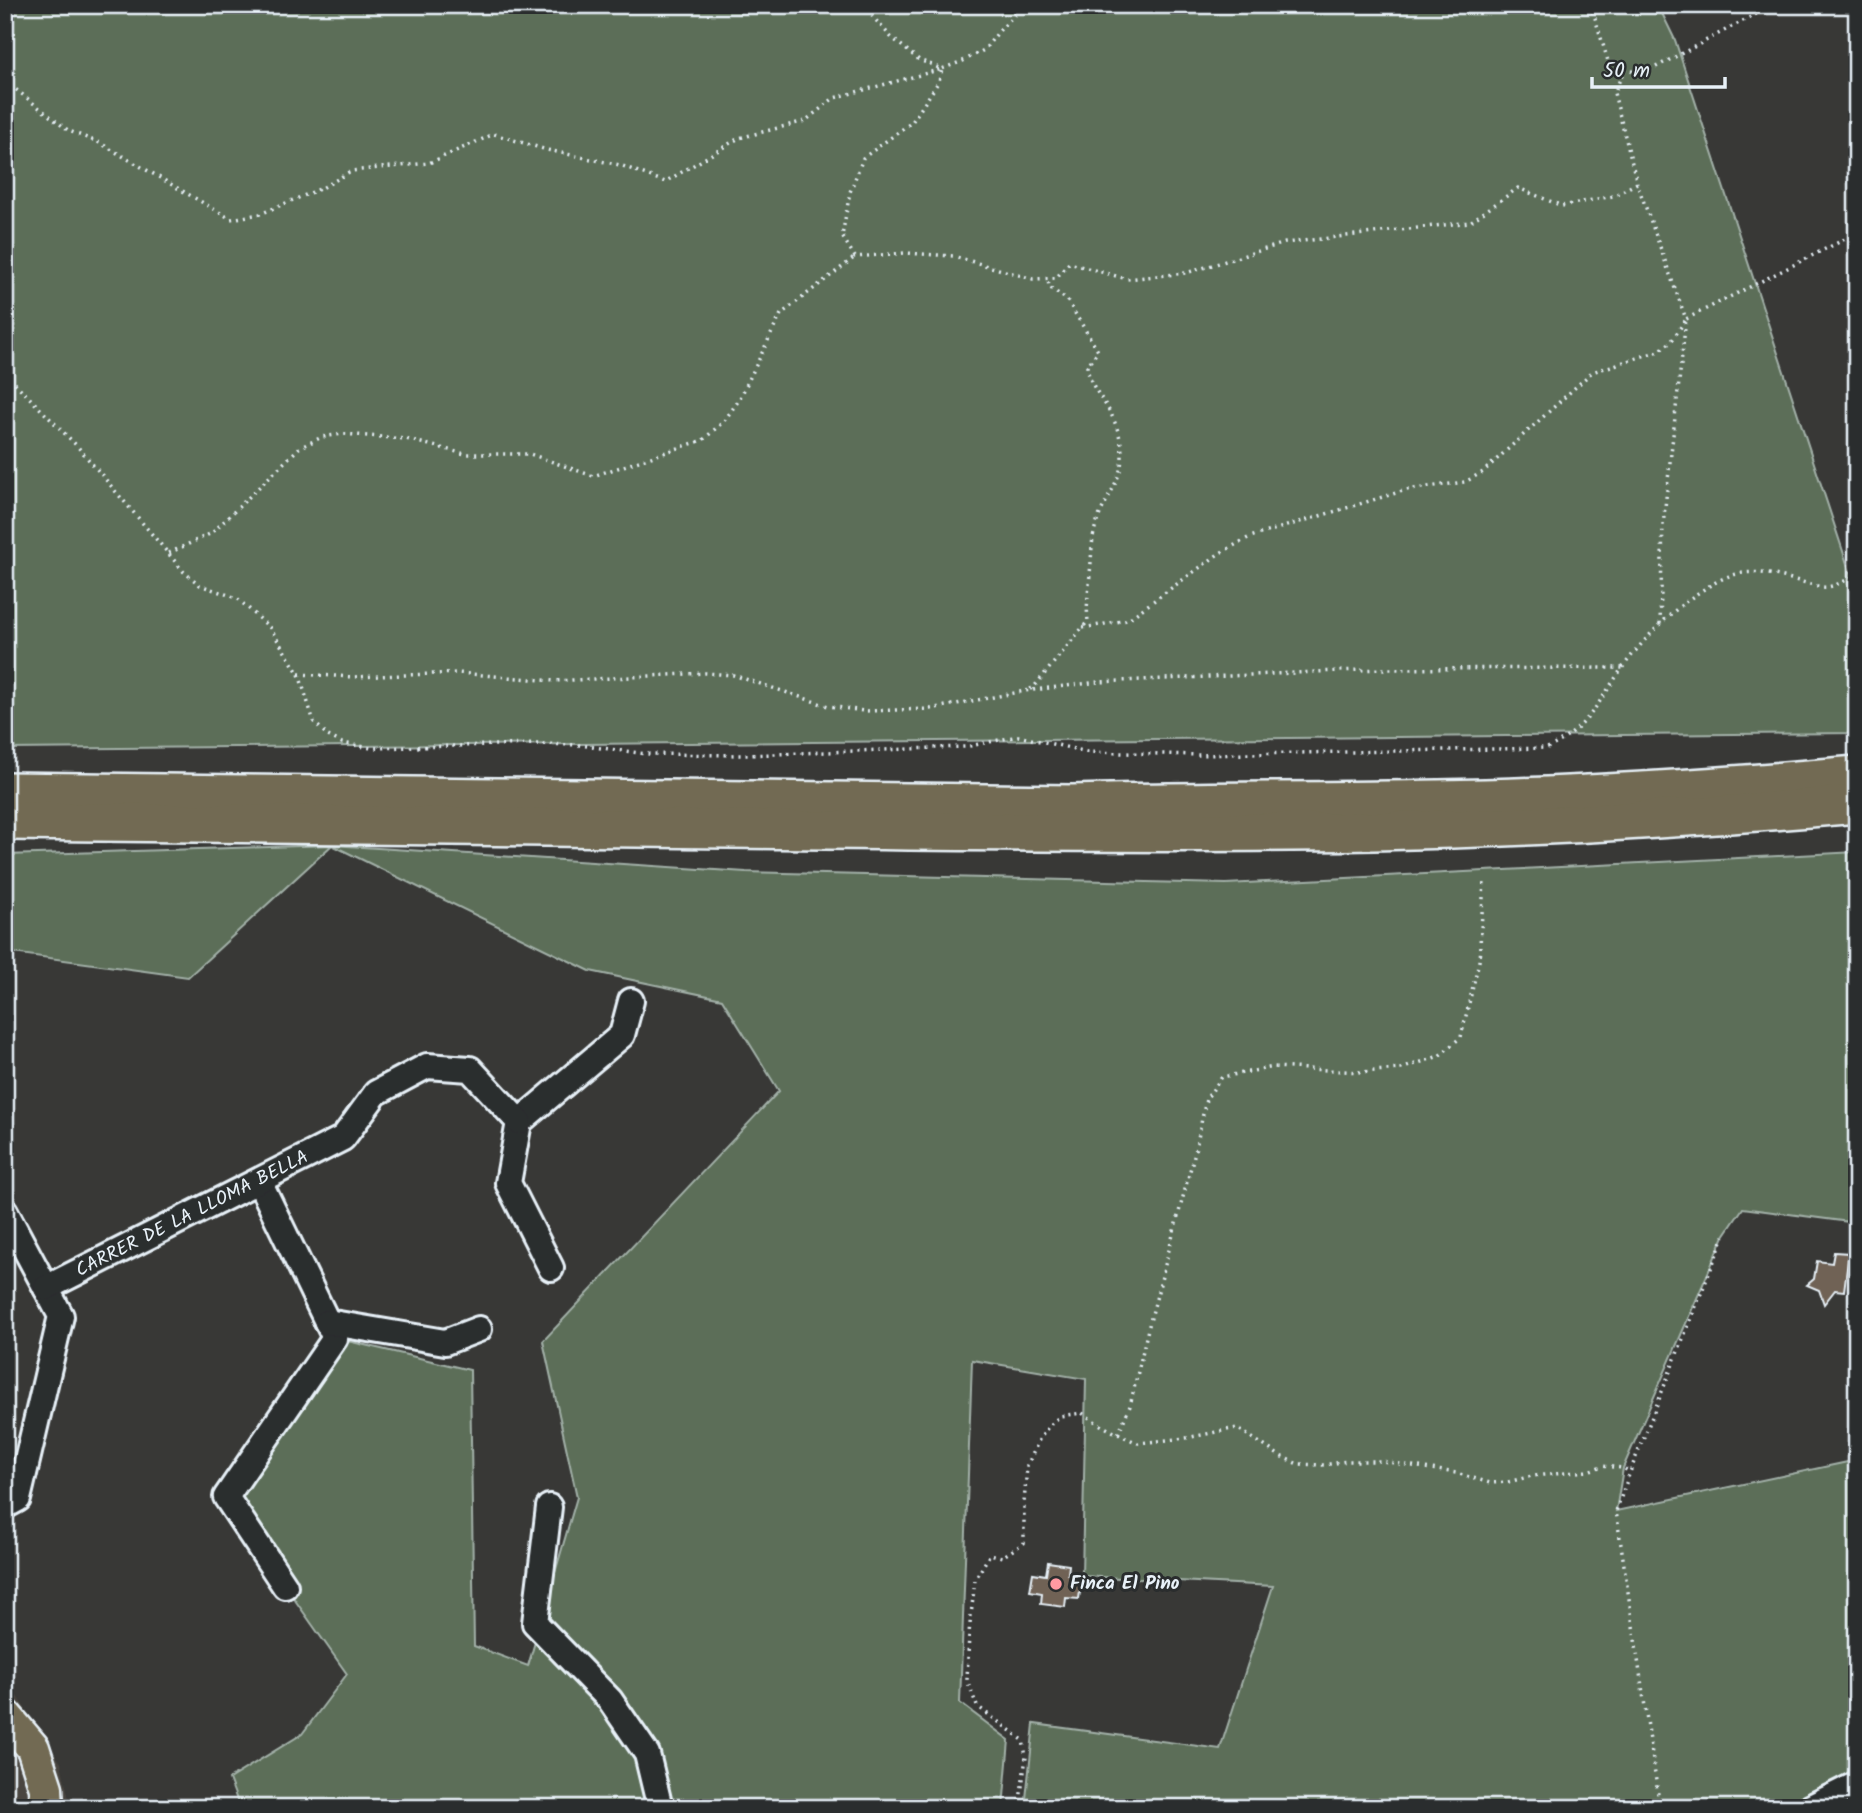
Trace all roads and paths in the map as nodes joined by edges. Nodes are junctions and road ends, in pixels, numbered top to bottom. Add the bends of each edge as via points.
1 (862, 5) edge
2 (1024, 5) edge
3 (1589, 5) edge
4 (1773, 5) edge
5 (1625, 68) junction
6 (942, 69) junction
7 (5, 81) edge
8 (1637, 183) junction
9 (1857, 233) edge
10 (855, 257) junction
11 (1048, 278) junction
12 (1686, 319) junction
13 (5, 373) edge
14 (169, 554) junction
15 (1857, 575) edge
16 (1660, 624) junction
17 (1083, 628) junction
18 (1623, 668) junction
19 (299, 674) junction
20 (1004, 695) junction
21 (1857, 775) edge
22 (5, 791) edge
23 (1857, 804) edge
24 (5, 821) edge
25 (1484, 882) dead end
26 (631, 1001) dead end
27 (519, 1122) junction
28 (259, 1181) junction
29 (5, 1211) edge
30 (1724, 1236) dead end
31 (551, 1268) dead end
32 (46, 1288) junction
33 (327, 1322) junction
34 (479, 1329) dead end
35 (1118, 1434) junction
36 (1630, 1472) junction
37 (5, 1506) edge
38 (549, 1507) dead end
39 (285, 1586) dead end
40 (5, 1715) edge
41 (1857, 1784) edge
42 (47, 1808) edge
43 (660, 1808) edge
44 (1019, 1808) edge
45 (1660, 1808) edge
46 (1809, 1808) edge

1 - 6 path via 919,60
2 - 6 path via 984,50
3 - 5 path via 1608,61
4 - 5 path via 1642,75
5 - 8 path via 1614,93
6 - 7 path via 834,98 805,121 739,138 665,182 620,165 494,134 429,163 351,171 260,214 231,219 100,143 69,131
6 - 10 path via 912,122 863,158 850,192 842,236
8 - 11 path via 1613,196 1562,206 1518,188 1471,222 1285,243 1186,273 1127,279 1069,263 1056,278
8 - 12 path
9 - 12 path
10 - 11 path via 953,256 1033,279
10 - 14 path via 781,314 740,400 703,440 593,476 530,454 465,454 406,439 322,437 299,448 212,533
11 - 17 path via 1049,287 1067,300 1098,351 1087,366 1088,379 1111,415 1122,457 1116,484 1096,524 1088,621
12 - 16 path via 1663,525
12 - 17 path via 1659,351 1592,372 1483,472 1465,482 1406,490 1250,537 1126,620
13 - 14 path via 78,447
14 - 19 path via 200,585 237,598 270,628
15 - 16 path via 1826,587 1762,572 1738,573 1695,595
16 - 18 path
17 - 20 path via 1033,688
18 - 19 path via 1582,726 1547,748 1198,755 1087,752 1018,736 965,747 745,755 647,754 579,745 371,748 342,743 314,722
18 - 20 path via 1369,670 1098,682
19 - 20 path via 458,673 555,681 705,673 733,676 864,711 930,709
21 - 22 highway via 1534,796 1073,804
23 - 24 highway via 1586,823 1376,831 668,830
25 - 35 path via 1479,961 1461,1037 1439,1056 1401,1069 1374,1071 1274,1067 1222,1077 1206,1099 1130,1406
26 - 27 street via 622,1035
27 - 28 street, CARRER DE LA LLOMA BELLA via 470,1069 427,1066 376,1093 343,1138
27 - 31 street via 508,1183
28 - 32 street, CARRER DE LA LLOMA BELLA
28 - 33 street
29 - 32 street
30 - 36 path
32 - 37 street via 61,1316 18,1499
33 - 34 street via 445,1342
33 - 39 street via 335,1338 226,1497
35 - 36 path via 1138,1444 1237,1428 1298,1464 1382,1461 1490,1483 1602,1466
35 - 44 path via 1082,1413 1060,1416 1048,1427 1027,1466 1024,1543 1002,1557 990,1554 975,1580 967,1680 977,1706 1023,1740 1026,1757
36 - 45 path via 1616,1511
38 - 43 street via 535,1623 610,1700 647,1754
40 - 42 main road via 33,1748 46,1788
41 - 46 street

